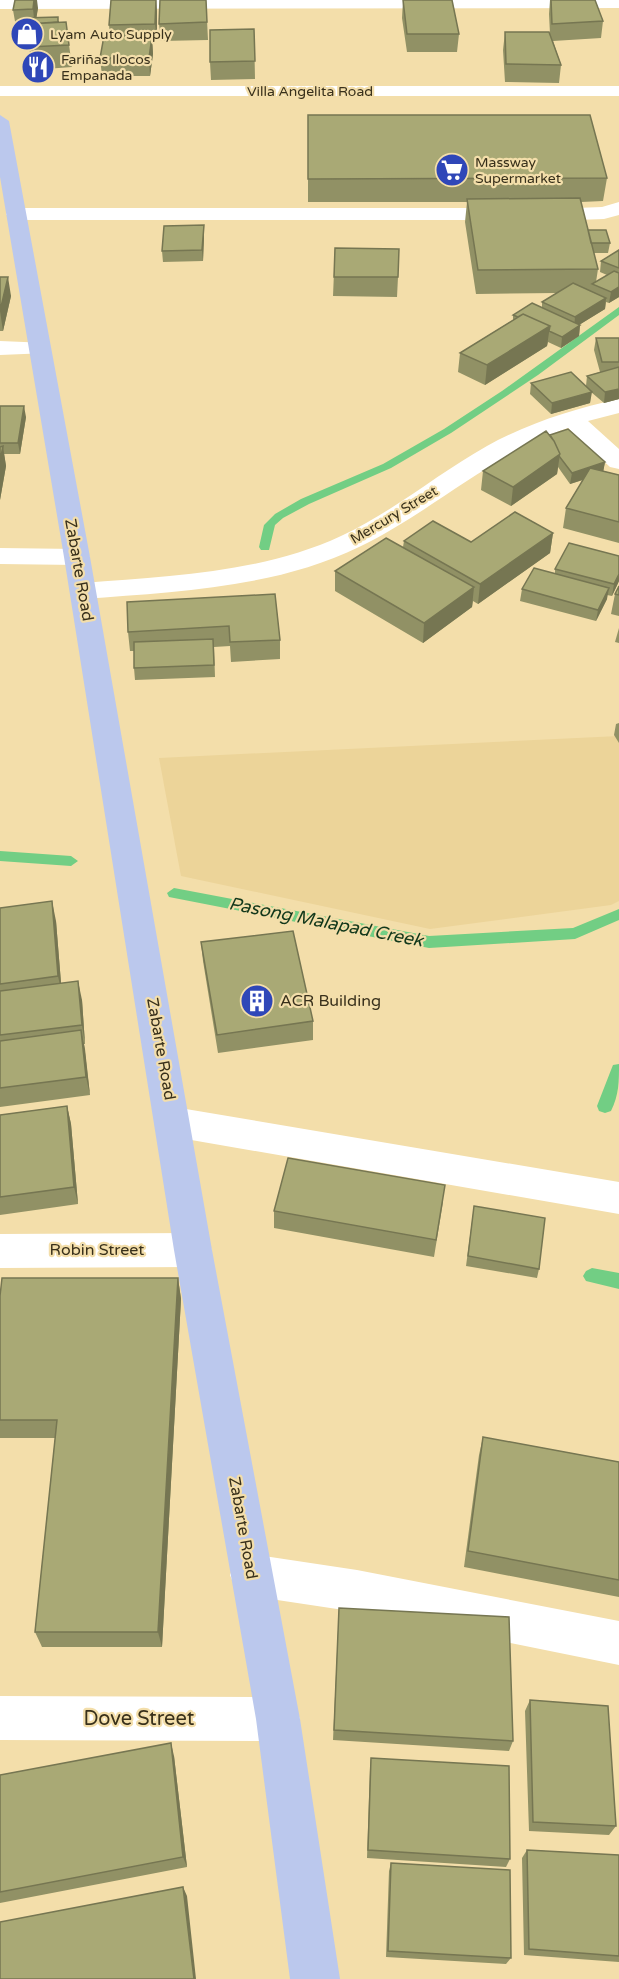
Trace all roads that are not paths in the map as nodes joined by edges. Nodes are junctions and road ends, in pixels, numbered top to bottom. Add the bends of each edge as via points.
1 (0, 3) edge
2 (619, 3) edge
3 (0, 91) edge
4 (619, 91) edge
5 (0, 121) edge
6 (619, 208) edge
7 (16, 214) junction
8 (0, 348) edge
9 (40, 348) junction
10 (619, 406) edge
11 (571, 418) junction
12 (619, 462) edge
13 (0, 556) edge
14 (78, 557) junction
15 (83, 591) junction
16 (174, 1122) junction
17 (619, 1198) edge
18 (193, 1250) junction
19 (0, 1251) edge
20 (251, 1575) junction
21 (619, 1643) edge
22 (0, 1718) edge
23 (278, 1719) junction
24 (315, 1979) edge

1 - 2 street
3 - 4 street, Villa Angelita Road
5 - 7 main road, Zabarte Road
6 - 7 street via 576,214
7 - 9 main road, Zabarte Road
8 - 9 street
9 - 14 main road, Zabarte Road
10 - 11 street, Mercury Street
11 - 12 street
11 - 15 street, Mercury Street via 495,452 348,543 309,557 214,578
13 - 14 street
14 - 15 main road, Zabarte Road
15 - 16 main road, Zabarte Road
16 - 17 street
16 - 18 main road, Zabarte Road
18 - 19 street, Robin Street
18 - 20 main road, Zabarte Road
20 - 21 street via 357,1591
20 - 23 main road, Zabarte Road
22 - 23 street, Dove Street
23 - 24 main road, Zabarte Road

